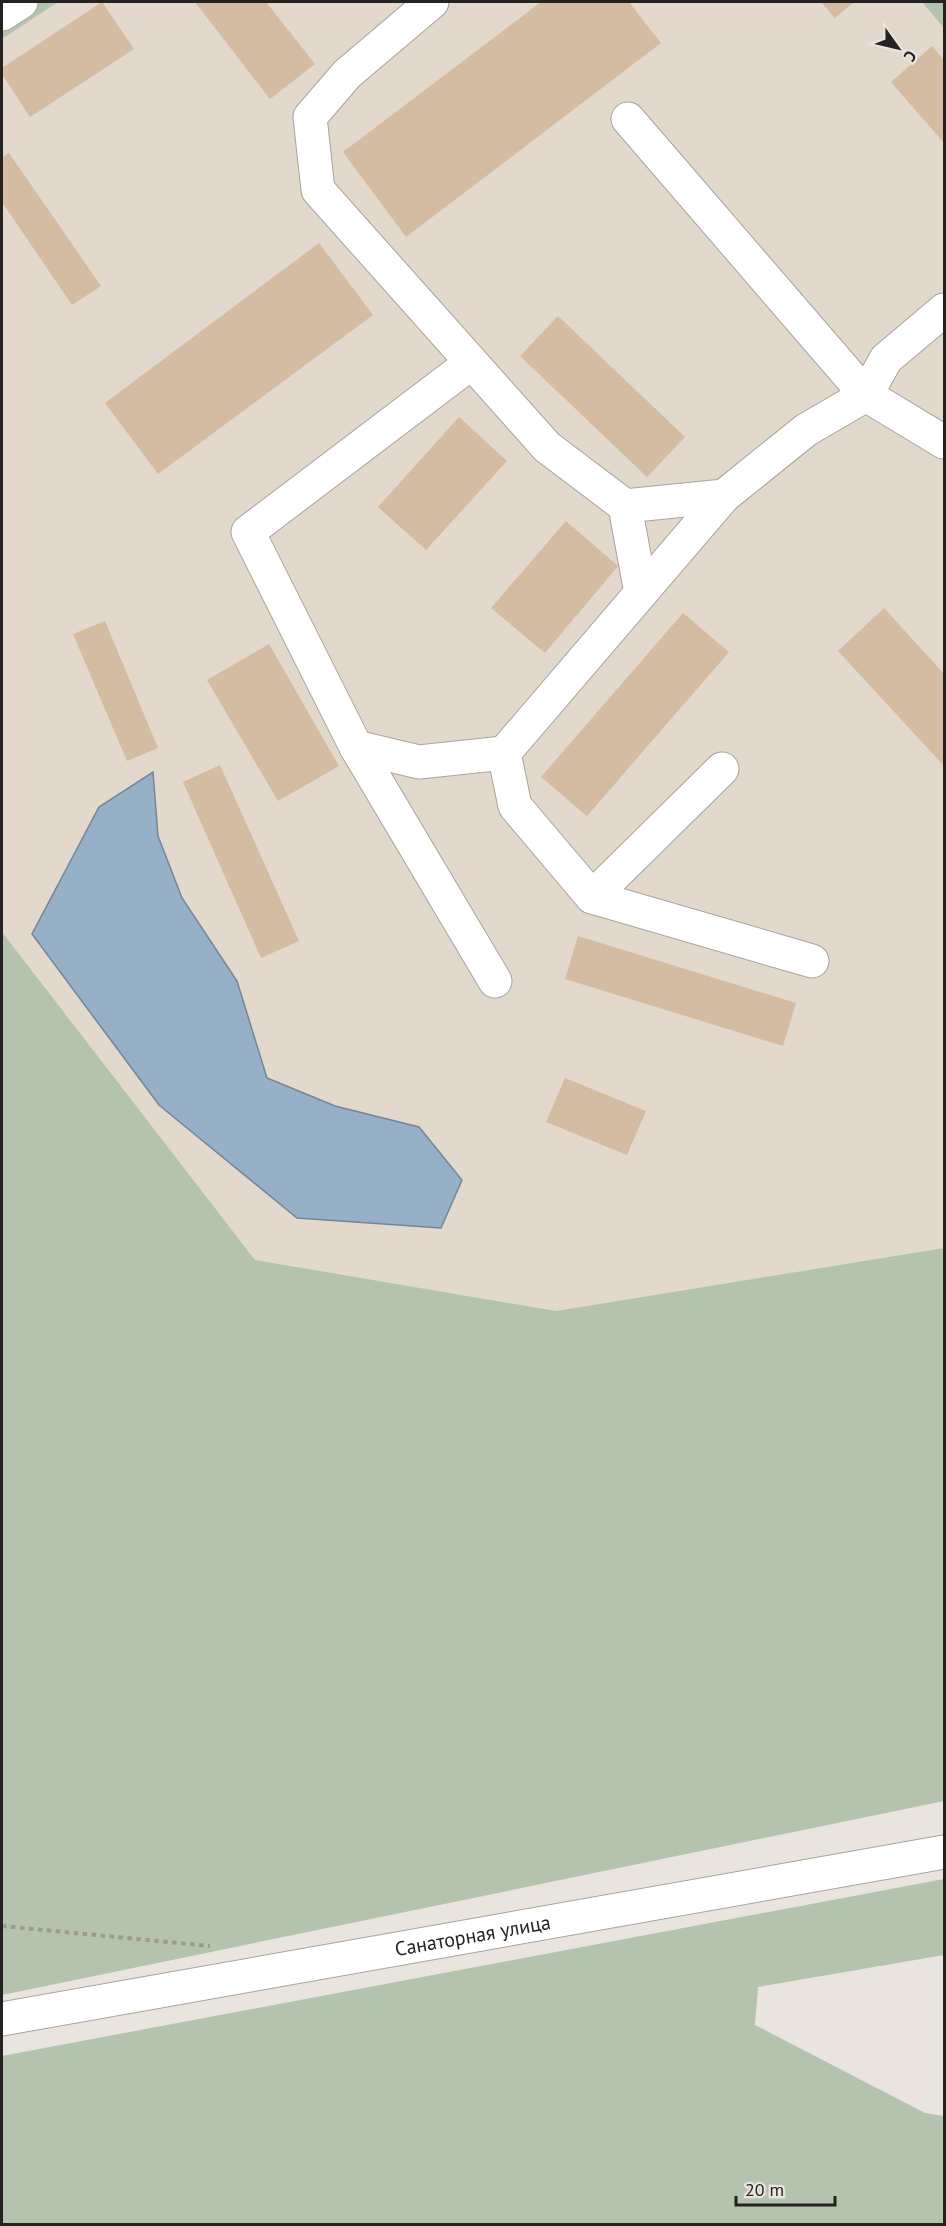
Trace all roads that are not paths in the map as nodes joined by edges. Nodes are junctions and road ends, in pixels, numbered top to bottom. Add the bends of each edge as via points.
1 (21, 2) edge
2 (432, 2) edge
3 (2, 14) edge
4 (628, 119) dead end
5 (945, 310) edge
6 (471, 363) junction
7 (866, 395) junction
8 (945, 442) edge
9 (724, 496) junction
10 (625, 506) junction
11 (641, 593) junction
12 (356, 747) junction
13 (504, 753) junction
14 (722, 769) dead end
15 (592, 897) junction
16 (812, 961) dead end
17 (495, 981) dead end
18 (945, 1852) edge
19 (2, 2019) edge

1 - 3 street
2 - 6 street via 347,74 310,117 311,127 318,190
4 - 7 street
5 - 7 street via 886,359
6 - 10 street via 547,447
6 - 12 street via 248,532
7 - 8 street
7 - 9 street via 807,430
9 - 10 street
9 - 11 street
10 - 11 street
11 - 13 street
12 - 13 street via 419,762
12 - 17 street
13 - 15 street via 515,806
14 - 15 street
15 - 16 street
18 - 19 street, Санаторная улица

